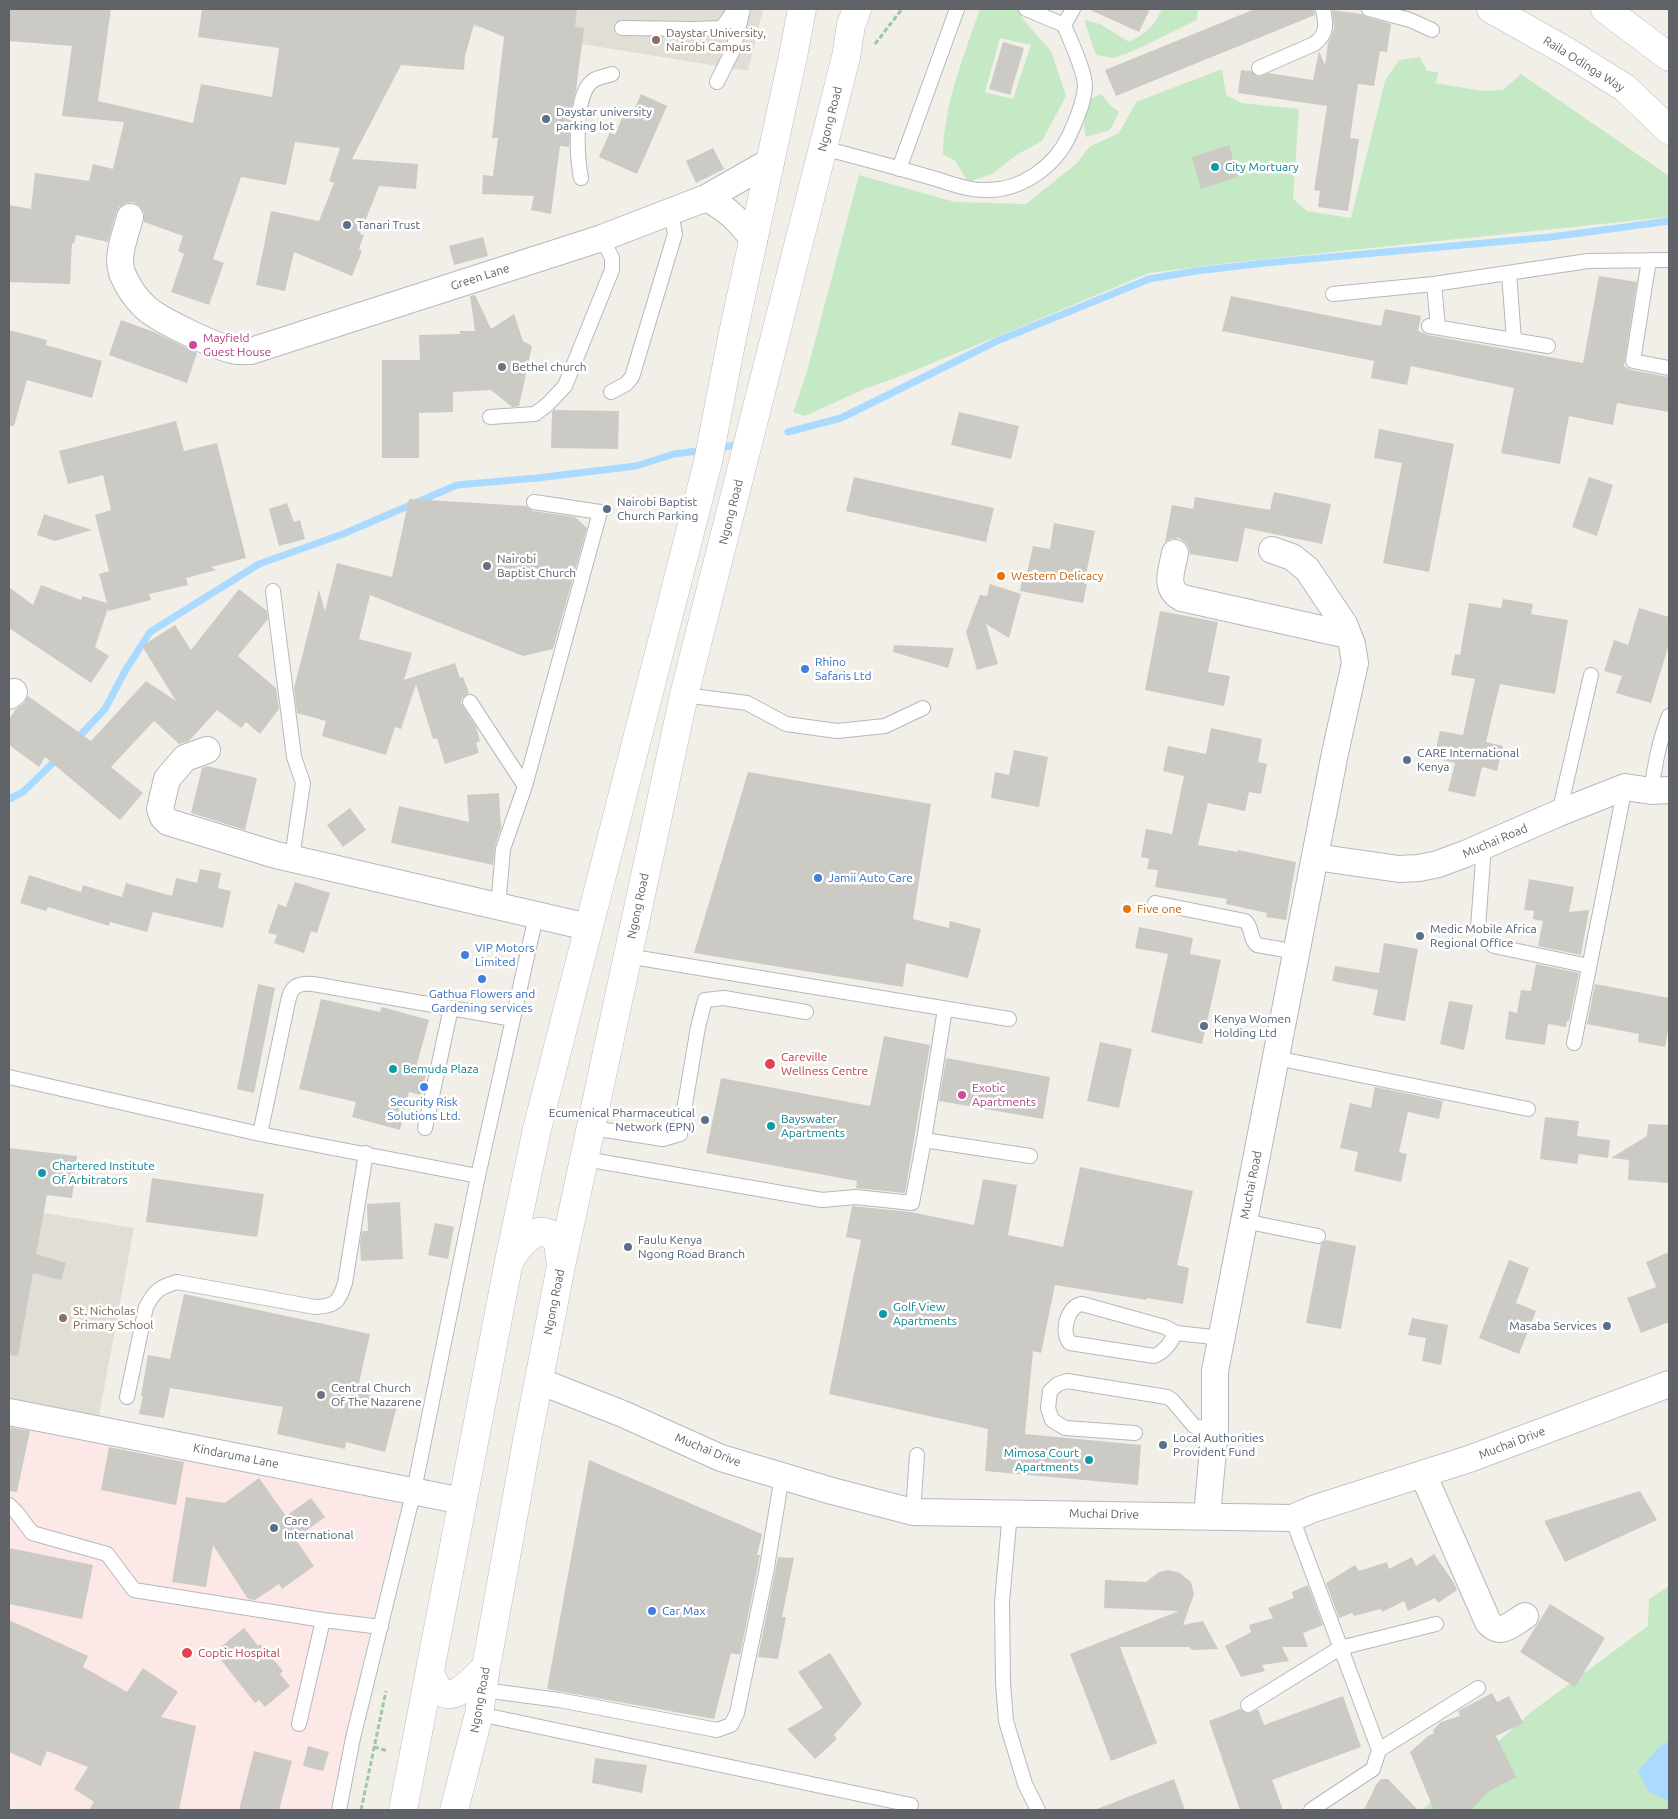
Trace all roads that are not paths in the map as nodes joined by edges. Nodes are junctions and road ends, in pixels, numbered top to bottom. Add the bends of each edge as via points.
1 (735, 9) edge
2 (743, 9) edge
3 (802, 9) edge
4 (857, 9) edge
5 (875, 9) edge
6 (957, 9) edge
7 (1026, 9) edge
8 (1073, 9) edge
9 (1324, 9) edge
10 (1369, 9) edge
11 (1491, 9) edge
12 (1605, 9) edge
13 (1064, 25) junction
14 (622, 28) dead end
15 (1432, 30) dead end
16 (846, 57) junction
17 (1669, 57) edge
18 (1259, 68) dead end
19 (612, 74) dead end
20 (717, 82) dead end
21 (1669, 130) edge
22 (823, 148) junction
23 (771, 161) junction
24 (899, 169) junction
25 (581, 178) dead end
26 (706, 198) junction
27 (671, 212) junction
28 (130, 217) dead end
29 (602, 238) junction
30 (754, 240) junction
31 (1649, 260) junction
32 (1669, 260) edge
33 (1508, 273) junction
34 (1434, 284) junction
35 (1333, 294) dead end
36 (1514, 340) junction
37 (1548, 346) dead end
38 (1669, 368) edge
39 (611, 392) dead end
40 (490, 417) dead end
41 (534, 502) dead end
42 (1272, 550) dead end
43 (1175, 552) dead end
44 (273, 591) dead end
45 (1348, 635) junction
46 (1591, 674) dead end
47 (684, 695) junction
48 (470, 702) dead end
49 (924, 708) dead end
50 (1669, 716) edge
51 (207, 750) dead end
52 (526, 786) junction
53 (1625, 787) junction
54 (1660, 791) edge
55 (1559, 813) junction
56 (1484, 845) junction
57 (1315, 857) junction
58 (292, 858) junction
59 (1155, 903) dead end
60 (498, 907) junction
61 (536, 916) junction
62 (588, 927) junction
63 (1297, 952) junction
64 (627, 956) junction
65 (1589, 966) junction
66 (451, 1008) junction
67 (946, 1008) junction
68 (806, 1012) dead end
69 (514, 1019) junction
70 (1009, 1019) dead end
71 (1574, 1043) dead end
72 (1276, 1058) junction
73 (9, 1077) edge
74 (1528, 1109) dead end
75 (425, 1128) dead end
76 (592, 1128) junction
77 (260, 1134) junction
78 (924, 1140) junction
79 (366, 1153) junction
80 (1030, 1156) dead end
81 (585, 1159) junction
82 (478, 1176) junction
83 (1244, 1221) junction
84 (1318, 1236) dead end
85 (509, 1261) junction
86 (561, 1266) junction
87 (1176, 1333) junction
88 (1222, 1338) junction
89 (539, 1381) junction
90 (1669, 1384) edge
91 (127, 1397) dead end
92 (9, 1412) edge
93 (1215, 1428) junction
94 (1135, 1433) dead end
95 (917, 1455) dead end
96 (1423, 1474) junction
97 (782, 1476) junction
98 (414, 1490) junction
99 (463, 1501) junction
100 (9, 1504) edge
101 (914, 1512) junction
102 (1010, 1512) junction
103 (1206, 1516) junction
104 (1292, 1518) junction
105 (1525, 1616) dead end
106 (323, 1620) junction
107 (1436, 1624) dead end
108 (381, 1627) junction
109 (1340, 1648) junction
110 (430, 1672) junction
111 (1478, 1688) dead end
112 (483, 1690) junction
113 (1248, 1705) dead end
114 (299, 1724) dead end
115 (1379, 1750) junction
116 (911, 1805) dead end
117 (338, 1810) edge
118 (403, 1810) edge
119 (454, 1810) edge
120 (1038, 1810) edge
121 (1311, 1810) edge

1 - 14 lane via 722,28
2 - 20 lane via 733,50
3 - 23 main road
4 - 16 main road, Ngong Road
5 - 16 main road
6 - 24 lane
7 - 13 lane
8 - 13 lane
9 - 18 lane via 1325,31 1321,39
10 - 15 lane via 1410,20
11 - 21 main road, Raila Odinga Way via 1625,88
12 - 17 main road
13 - 24 lane via 1085,85 1078,116 1067,141 1048,165 1028,180 989,191 963,188
16 - 22 main road, Ngong Road
19 - 25 lane via 592,81 584,94 578,124
22 - 24 lane
22 - 47 main road, Ngong Road
23 - 26 street, Green Lane
23 - 30 main road
26 - 27 street, Green Lane
26 - 30 street via 740,222
27 - 29 street, Green Lane
27 - 39 lane via 675,234 632,376 626,384
28 - 29 street, Green Lane via 120,258 122,273 146,308 160,318 234,351 251,351
29 - 40 lane via 612,258 612,270 565,386 535,414
30 - 62 main road via 708,462
31 - 32 lane
31 - 33 lane via 1588,261
31 - 38 lane via 1633,361
33 - 34 lane
33 - 36 lane
34 - 35 lane
34 - 36 lane via 1433,327
36 - 37 lane
41 - 52 lane via 600,512
42 - 45 street, Muchai Road via 1292,557 1307,569
43 - 45 street via 1170,584 1174,593 1182,598
44 - 58 lane via 294,757 303,783
45 - 57 street, Muchai Road via 1355,663
46 - 55 lane
47 - 49 lane via 747,703 786,724 837,732 885,726
47 - 64 main road, Ngong Road
48 - 52 lane
50 - 54 lane via 1656,758
51 - 58 street via 185,758 167,779 160,809 163,817 168,822
52 - 60 lane via 503,849
53 - 54 street
53 - 55 street, Muchai Road
53 - 65 lane
55 - 56 street, Muchai Road
56 - 57 street, Muchai Road via 1438,864 1419,868 1400,869
56 - 65 lane via 1478,928 1484,939 1494,946
57 - 63 street, Muchai Road
58 - 60 street
59 - 63 lane via 1245,921 1250,925 1253,942 1257,945
60 - 61 street
61 - 62 street
61 - 69 lane
62 - 85 main road via 537,1129
63 - 72 street, Muchai Road
64 - 67 lane
64 - 76 main road, Ngong Road
65 - 71 lane
66 - 69 lane
66 - 75 lane
66 - 77 lane via 314,984 295,986 289,995
67 - 70 lane
67 - 78 lane
68 - 76 lane via 724,998 704,1000 680,1134 663,1139
69 - 82 lane
72 - 74 lane
72 - 83 street, Muchai Road
73 - 77 lane
76 - 81 main road, Ngong Road
77 - 79 lane
78 - 80 lane
78 - 81 lane via 912,1203 856,1196 822,1200
79 - 82 lane
79 - 91 lane via 340,1298 330,1306 315,1307 177,1282 162,1286 146,1307
81 - 86 main road, Ngong Road
82 - 98 lane
83 - 84 lane
83 - 88 street, Muchai Road
85 - 86 main road via 525,1239 540,1232 550,1234 558,1242
85 - 99 main road
86 - 89 main road, Ngong Road
87 - 87 lane via 1082,1304 1071,1310 1065,1333 1070,1343 1154,1356 1167,1348
87 - 88 lane
88 - 93 street, Muchai Road via 1216,1371
89 - 97 street, Muchai Drive via 721,1458
89 - 112 main road, Ngong Road
90 - 96 street, Muchai Drive
92 - 98 street, Kindaruma Lane
93 - 94 lane via 1194,1426 1166,1397 1067,1381 1050,1391 1048,1408 1052,1420 1065,1428
93 - 103 street, Muchai Road
95 - 101 lane
96 - 104 street, Muchai Drive
96 - 105 street via 1488,1622 1493,1628 1502,1630
97 - 101 street, Muchai Drive
97 - 112 lane via 737,1713 730,1725 717,1730 559,1700
98 - 99 street, Kindaruma Lane
98 - 108 lane
99 - 110 main road
100 - 106 lane via 32,1533 107,1554 134,1590
101 - 102 street, Muchai Drive
102 - 103 street, Muchai Drive
102 - 120 lane via 1002,1602 1003,1692 1006,1721 1016,1756
103 - 104 street, Muchai Drive
104 - 109 lane
106 - 108 lane
106 - 114 lane
107 - 109 lane
108 - 117 lane
109 - 113 lane
109 - 115 lane
110 - 112 main road via 437,1688 446,1693 463,1689
110 - 118 main road
111 - 115 lane
112 - 116 lane
112 - 119 main road, Ngong Road
115 - 121 lane via 1373,1769

